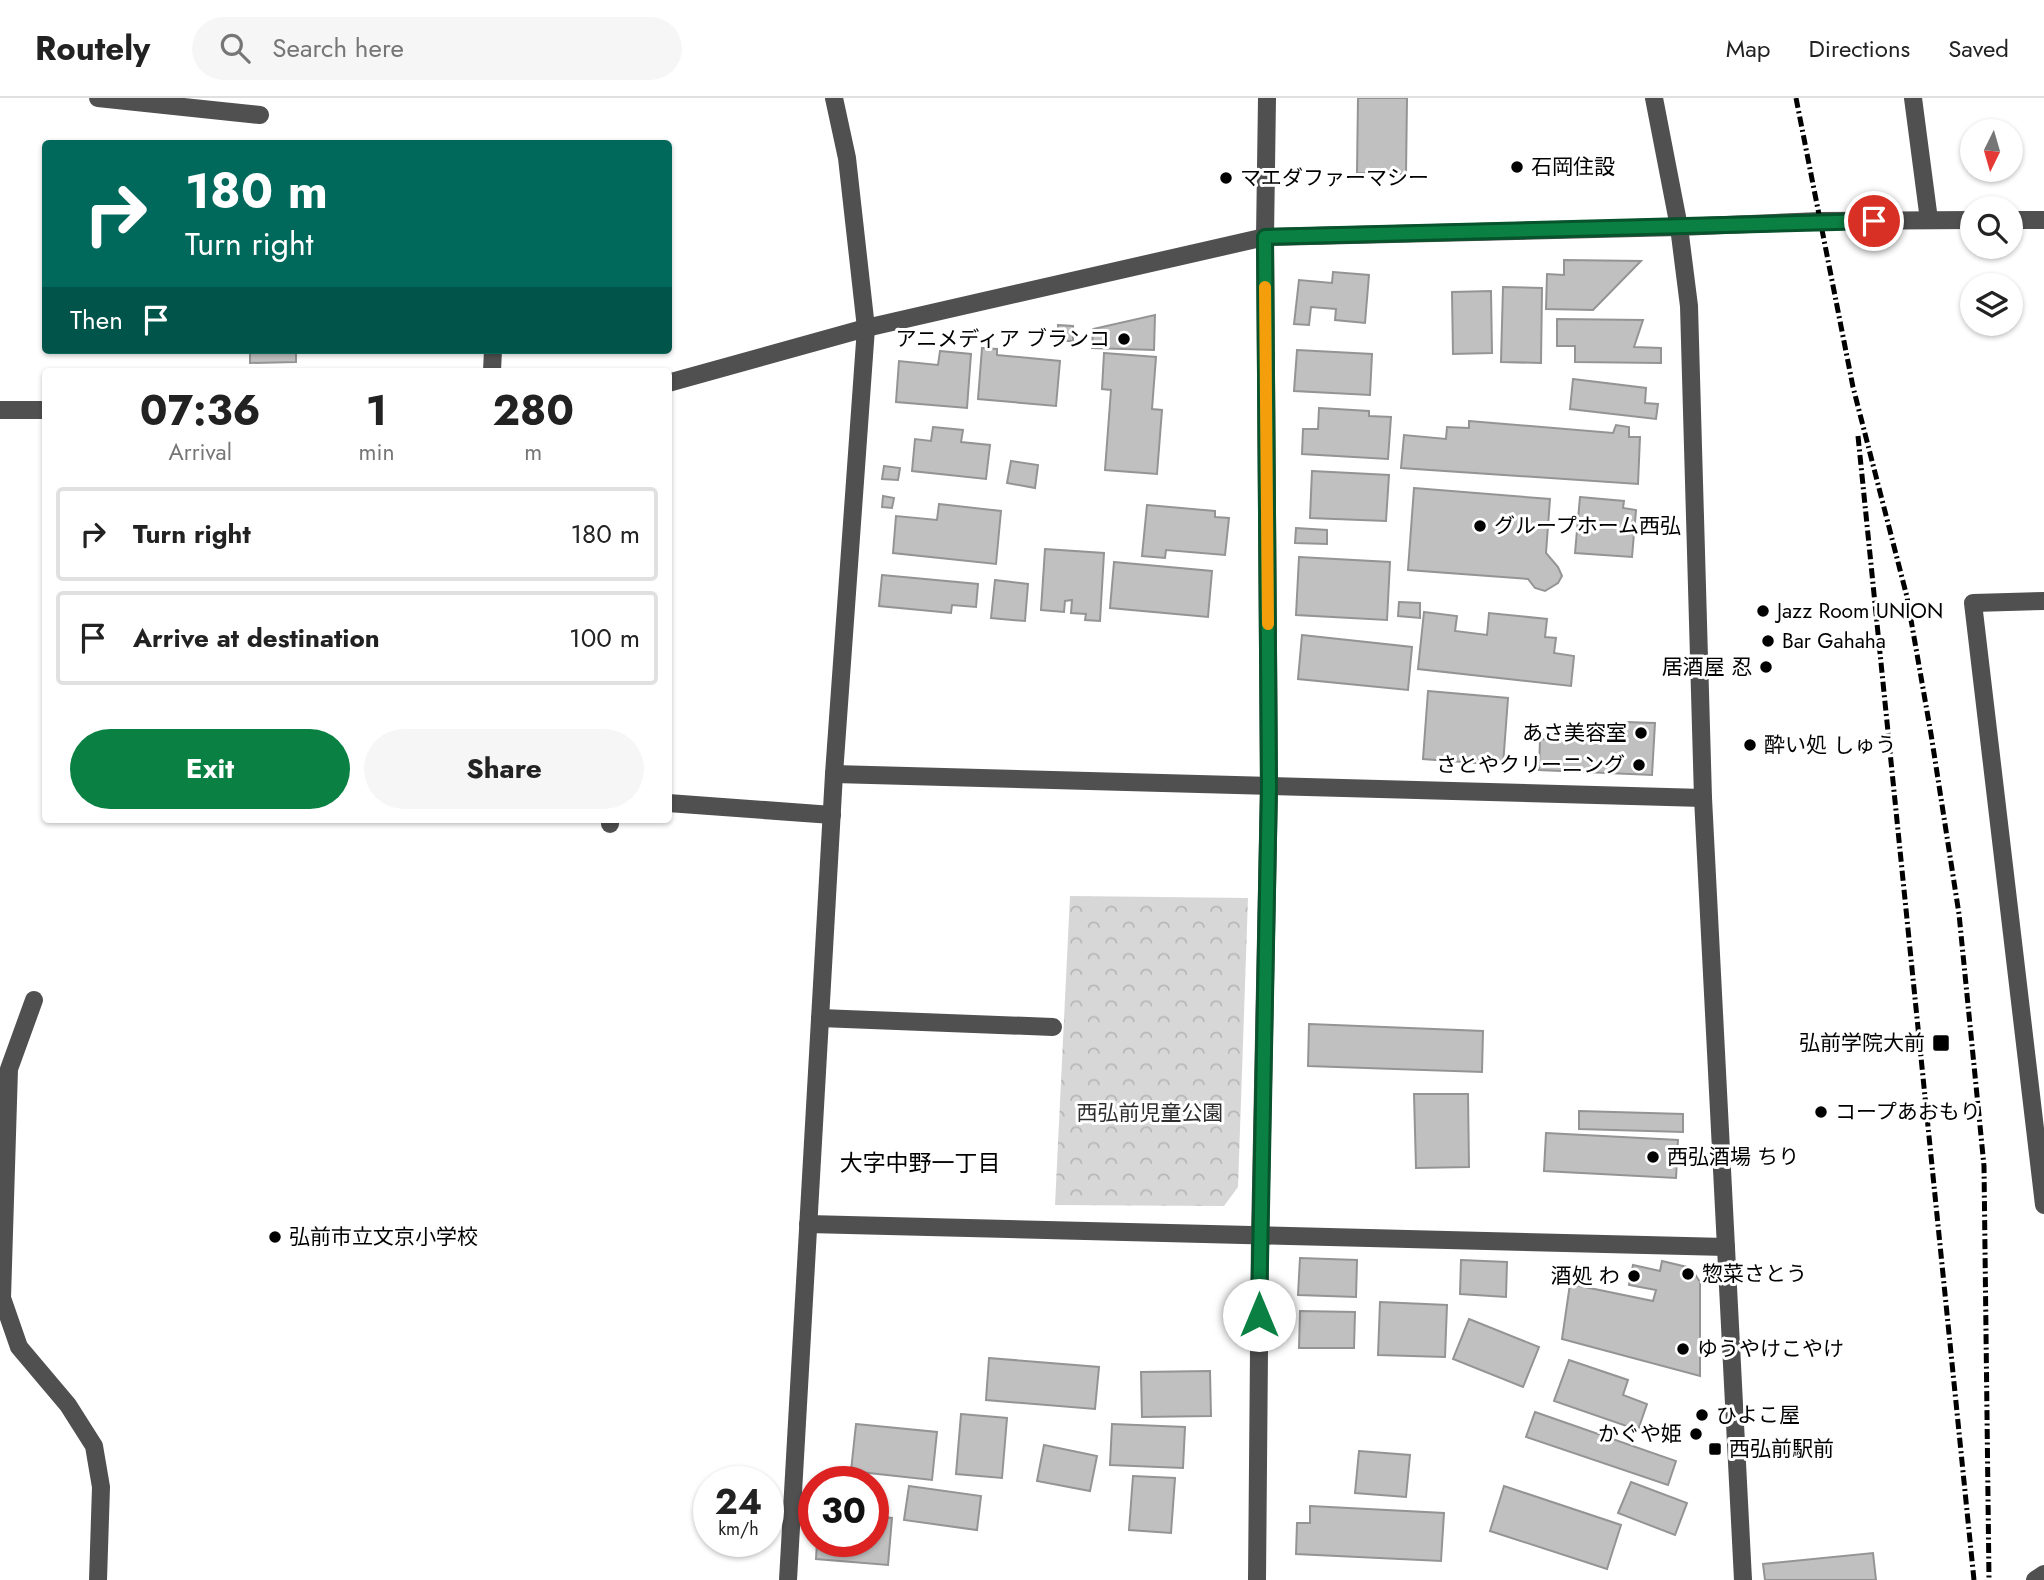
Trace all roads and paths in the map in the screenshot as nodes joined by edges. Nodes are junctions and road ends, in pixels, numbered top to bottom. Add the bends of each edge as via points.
1 (98, 98) edge
2 (834, 98) edge
3 (1267, 98) edge
4 (1654, 98) edge
5 (1913, 98) edge
6 (260, 115) dead end
7 (1929, 220) junction
8 (1960, 220) edge
9 (2023, 220) edge
10 (2044, 220) edge
11 (1679, 228) junction
12 (1265, 237) junction
13 (866, 328) junction
14 (672, 382) edge
15 (0, 410) edge
16 (42, 410) edge
17 (2044, 601) edge
18 (834, 774) junction
19 (1269, 787) junction
20 (1703, 798) junction
21 (672, 803) edge
22 (832, 816) junction
23 (34, 1000) dead end
24 (820, 1018) junction
25 (1053, 1027) dead end
26 (2044, 1205) edge
27 (808, 1224) junction
28 (1260, 1236) junction
29 (1726, 1247) junction
30 (2044, 1574) edge
31 (98, 1580) edge
32 (788, 1580) edge
33 (1257, 1580) edge
34 (1743, 1580) edge
35 (2035, 1580) edge

1 - 6 street
2 - 13 street via 847,158
3 - 12 street
4 - 11 street
5 - 7 street
7 - 8 street
7 - 11 street
9 - 10 street
11 - 12 street
11 - 20 street via 1689,306
12 - 13 street
12 - 19 street
13 - 14 street
13 - 18 street
15 - 16 street
17 - 26 street via 1973,603
18 - 19 street
18 - 22 street
19 - 20 street
19 - 28 street
20 - 29 street
21 - 22 street
22 - 24 street
23 - 31 street via 9,1069 2,1298 19,1347 68,1405 94,1446 101,1487
24 - 25 street
24 - 27 street
27 - 28 street
27 - 32 street
28 - 29 street
28 - 33 street
29 - 34 street
30 - 35 street

